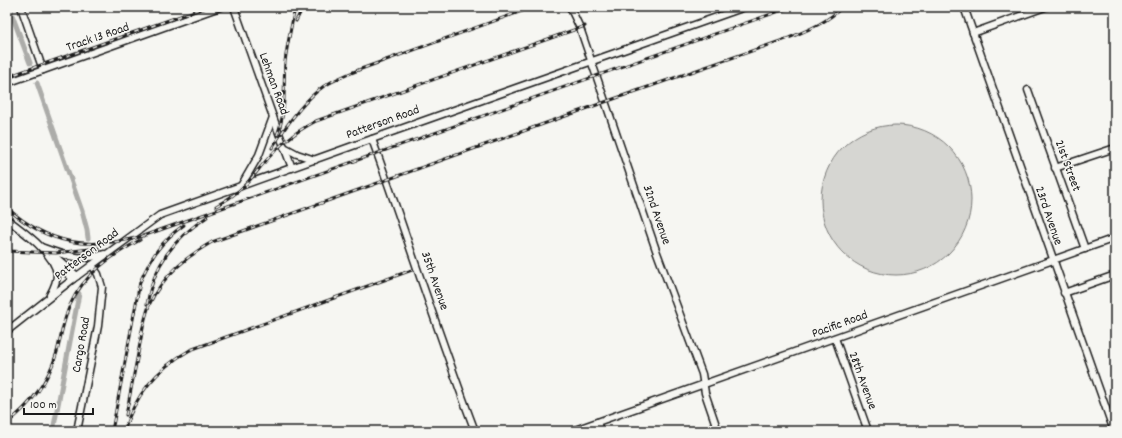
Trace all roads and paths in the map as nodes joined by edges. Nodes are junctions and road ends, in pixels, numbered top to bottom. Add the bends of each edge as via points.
1 (21, 7) edge
2 (220, 7) edge
3 (234, 7) edge
4 (570, 7) edge
5 (745, 7) edge
6 (964, 7) edge
7 (1045, 7) edge
8 (973, 33) junction
9 (591, 61) junction
10 (43, 70) junction
11 (7, 82) edge
12 (1028, 90) dead end
13 (273, 117) junction
14 (372, 138) junction
15 (284, 147) junction
16 (1115, 148) edge
17 (315, 160) junction
18 (292, 168) junction
19 (1055, 168) junction
20 (241, 186) junction
21 (7, 219) edge
22 (11, 228) dead end
23 (18, 228) junction
24 (1115, 238) edge
25 (40, 246) junction
26 (1085, 249) junction
27 (48, 250) junction
28 (111, 251) junction
29 (49, 257) junction
30 (1053, 261) junction
31 (92, 265) junction
32 (1115, 275) edge
33 (75, 277) junction
34 (1064, 293) junction
35 (49, 298) junction
36 (7, 331) edge
37 (835, 338) junction
38 (703, 384) junction
39 (597, 422) junction
40 (77, 431) edge
41 (475, 431) edge
42 (572, 431) edge
43 (600, 431) edge
44 (718, 431) edge
45 (868, 431) edge
46 (1114, 431) edge

1 - 10 street
2 - 10 street, Track 13 Road
3 - 13 street, Lehman Road
4 - 9 street, 32nd Avenue via 580,27
5 - 9 street, Patterson Road
6 - 8 street, 23rd Avenue
7 - 8 street
8 - 30 street, 23rd Avenue
9 - 14 street, Patterson Road
9 - 38 street, 32nd Avenue via 702,374
10 - 11 street, Track 13 Road
12 - 19 street, 21st Street
13 - 15 street, Lehman Road
13 - 20 street via 259,156
14 - 17 street, Patterson Road
14 - 41 street, 35th Avenue
15 - 17 street
15 - 18 street, Lehman Road
16 - 19 street
17 - 18 street, Patterson Road
18 - 20 street, Patterson Road
19 - 26 street, 21st Street
20 - 28 street, Patterson Road via 160,215
21 - 23 street
22 - 23 street
23 - 25 street
24 - 26 street, Pacific Road
25 - 27 street
25 - 29 street
26 - 30 street, Pacific Road
27 - 28 street via 65,256 84,258
27 - 33 street
28 - 31 street, Patterson Road
29 - 33 street
29 - 35 street via 57,277
30 - 34 street, 23rd Avenue
30 - 37 street, Pacific Road
31 - 33 street, Patterson Road
31 - 40 street, Cargo Road via 102,287 98,326
32 - 34 street
33 - 35 street, Patterson Road
34 - 46 street, 23rd Avenue
35 - 36 street, Patterson Road
37 - 38 street, Pacific Road
37 - 45 street, 28th Avenue
38 - 39 street, Pacific Road
38 - 44 street, 32nd Avenue
39 - 42 street, Pacific Road
39 - 43 street

